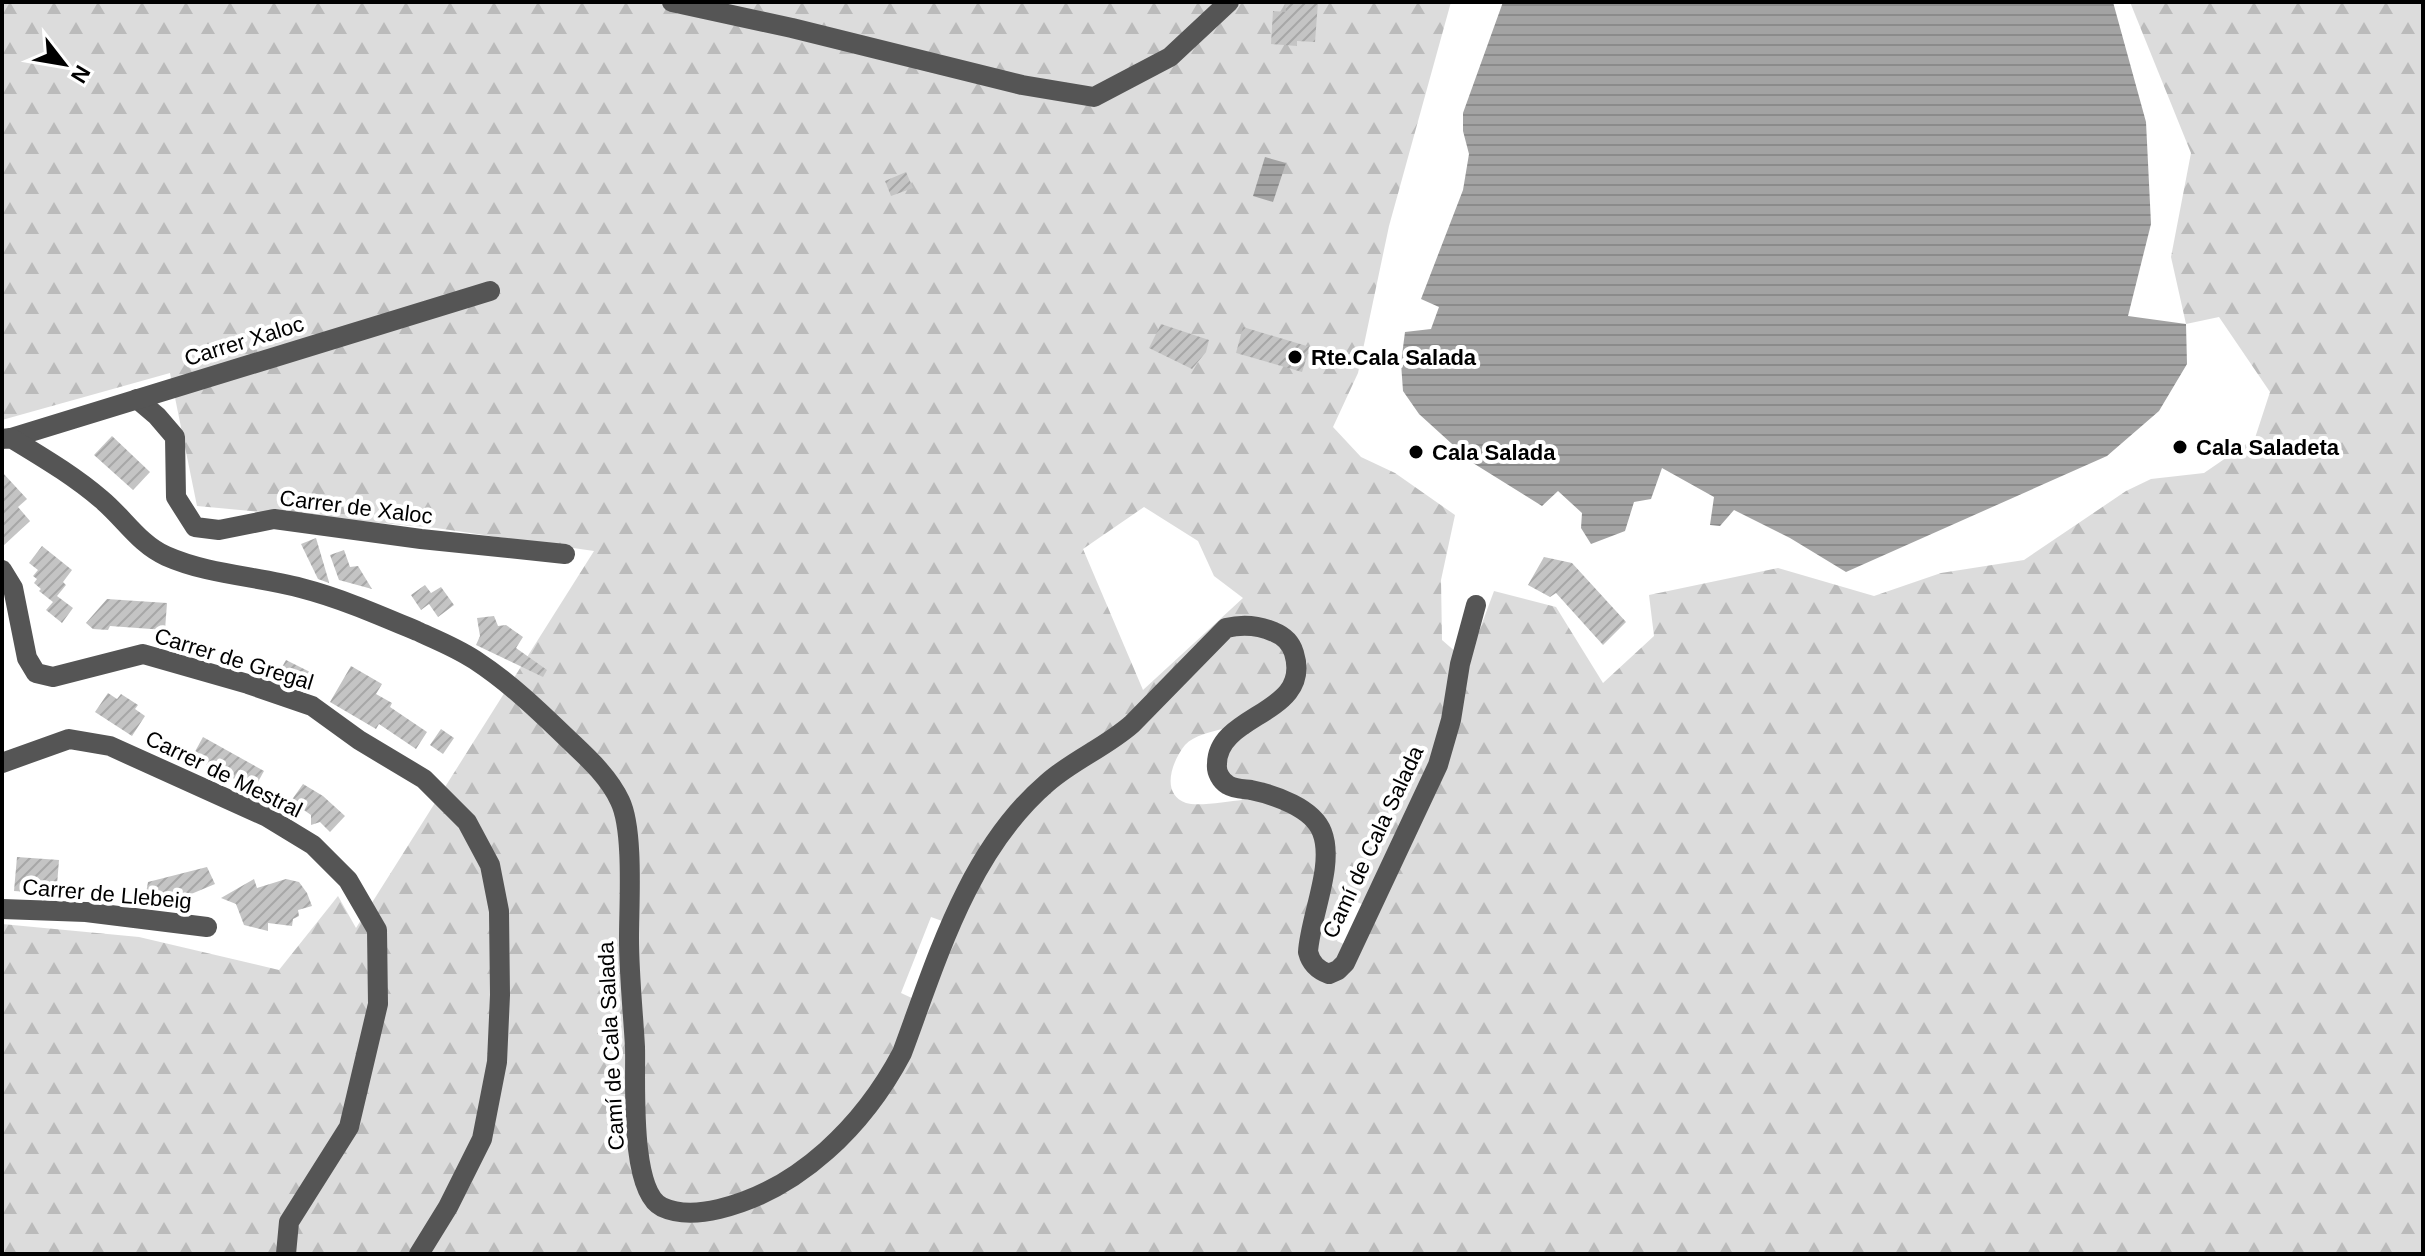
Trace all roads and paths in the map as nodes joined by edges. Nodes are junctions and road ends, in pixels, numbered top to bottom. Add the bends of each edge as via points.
1 (672, 2) edge
2 (1229, 2) edge
3 (490, 291) dead end
4 (137, 399) junction
5 (7, 438) edge
6 (565, 554) dead end
7 (2, 570) edge
8 (1476, 605) dead end
9 (2, 763) edge
10 (2, 909) edge
11 (207, 927) dead end
12 (286, 1254) edge
13 (419, 1254) edge

1 - 2 street via 1022,85 1094,97 1170,57
3 - 4 street, Carrer Xaloc
4 - 5 street, Carrer Xaloc
4 - 6 street, Carrer de Xaloc via 175,437 176,497 195,527 219,530 274,519
5 - 8 street, Camí de Cala Salada via 84,485 161,553 216,571 301,588 451,646 526,699 603,774 620,800 627,828 636,1135 653,1200 680,1212 726,1207 781,1186 853,1124 898,1061 957,906 1012,820 1049,781 1118,737 1226,628 1272,630 1292,646 1292,683 1285,695 1237,728 1223,744 1216,766 1229,786 1296,807 1322,831 1324,871 1308,952 1322,971 1338,970 1438,765
7 - 13 street, Carrer de Gregal via 13,588 27,658 36,673 53,677 143,654 312,706 424,779 467,822 490,865 499,911 497,1062 482,1139
9 - 12 street, Carrer de Mestral via 69,739 110,746 267,817 313,845 348,880 377,930 378,1004 349,1127 289,1222
10 - 11 street, Carrer de Llebeig via 86,912

